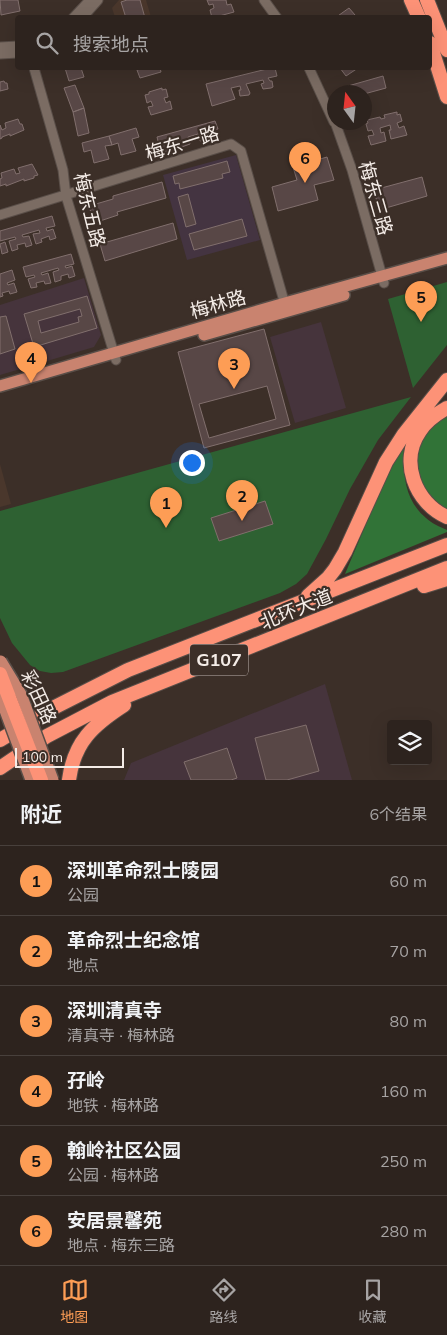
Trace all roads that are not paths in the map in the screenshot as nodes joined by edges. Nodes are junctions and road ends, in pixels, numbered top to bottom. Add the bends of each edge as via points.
1 (90, 0) edge
2 (98, 0) edge
3 (264, 0) edge
4 (412, 0) edge
5 (426, 0) edge
6 (76, 15) edge
7 (85, 15) edge
8 (275, 15) edge
9 (418, 15) edge
10 (15, 46) edge
11 (0, 47) edge
12 (432, 49) edge
13 (447, 50) edge
14 (15, 53) edge
15 (0, 54) edge
16 (35, 70) edge
17 (310, 70) edge
18 (447, 97) edge
19 (327, 105) edge
20 (338, 130) edge
21 (66, 196) junction
22 (0, 215) edge
23 (447, 258) edge
24 (447, 266) edge
25 (383, 280) junction
26 (286, 307) junction
27 (115, 357) junction
28 (447, 380) edge
29 (0, 386) edge
30 (0, 393) edge
31 (447, 398) edge
32 (447, 408) edge
33 (416, 418) junction
34 (447, 516) edge
35 (447, 545) edge
36 (447, 568) edge
37 (447, 579) edge
38 (288, 609) junction
39 (316, 621) junction
40 (0, 665) edge
41 (161, 683) junction
42 (0, 697) edge
43 (0, 740) edge
44 (0, 768) edge
45 (31, 780) edge
46 (40, 780) edge
47 (53, 780) edge
48 (69, 780) edge

1 - 6 street
2 - 7 street
3 - 8 street
4 - 9 highway
5 - 13 highway
10 - 11 street
12 - 18 highway
14 - 15 street
16 - 21 street, 梅东五路 via 63,170
17 - 19 street, 梅东三路
20 - 25 street, 梅东三路
21 - 22 street, 梅东一路
21 - 26 street, 梅东一路 via 231,144 241,151
21 - 27 street, 梅东五路
23 - 25 main road, 梅林路
24 - 25 main road, 梅林路
25 - 26 main road, 梅林路
26 - 27 main road, 梅林路
27 - 29 main road, 梅林路
27 - 30 main road, 梅林路
28 - 33 highway
31 - 33 highway
32 - 34 highway via 419,432 411,456 411,468 412,478 422,498
33 - 38 highway via 379,475 335,569 317,589
35 - 38 highway, 北环大道 / G107
36 - 39 highway, 北环大道 / G107
37 - 39 highway
38 - 43 highway, 北环大道 / G107 via 110,678
39 - 41 highway, 北环大道 / G107
40 - 46 highway, bridge
40 - 47 main road, 彩田路, bridge via 21,694
41 - 44 highway, 北环大道 / G107 via 112,702 47,736
41 - 48 highway via 105,717 88,733 74,757
42 - 45 main road, 彩田路, bridge

